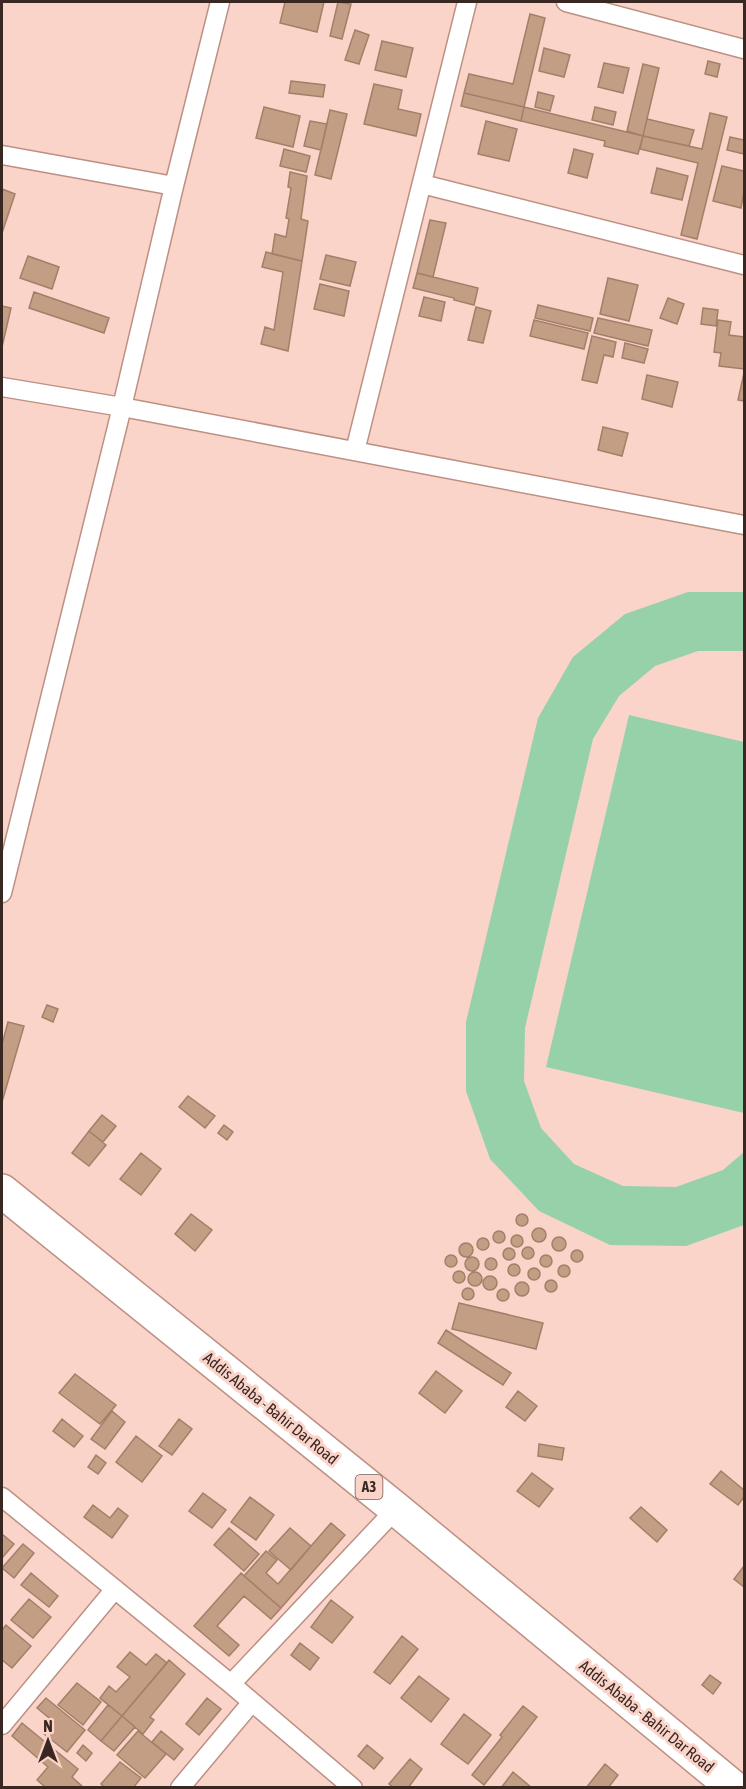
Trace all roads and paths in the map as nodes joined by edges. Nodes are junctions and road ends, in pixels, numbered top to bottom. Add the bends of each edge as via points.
1 (220, 2) edge
2 (467, 2) edge
3 (566, 2) edge
4 (744, 49) edge
5 (2, 156) edge
6 (422, 184) junction
7 (174, 186) junction
8 (744, 266) edge
9 (2, 387) edge
10 (122, 407) junction
11 (355, 451) junction
12 (744, 525) edge
13 (4, 872) edge
14 (2, 893) edge
15 (2, 1191) edge
16 (2, 1497) edge
17 (396, 1509) junction
18 (115, 1589) junction
19 (231, 1684) junction
20 (252, 1702) junction
21 (2, 1725) edge
22 (180, 1788) edge
23 (353, 1788) edge
24 (734, 1788) edge

1 - 7 street
2 - 6 street
3 - 4 street
5 - 7 street
6 - 8 street
6 - 11 street
7 - 10 street
9 - 10 street
10 - 11 street
10 - 13 street
11 - 12 street
13 - 14 street
15 - 17 highway, Addis Ababa - Bahir Dar Road / A3
16 - 18 street
17 - 19 street
17 - 24 highway, Addis Ababa - Bahir Dar Road / A3
18 - 19 street
18 - 21 street
19 - 20 street
20 - 22 street
20 - 23 street

